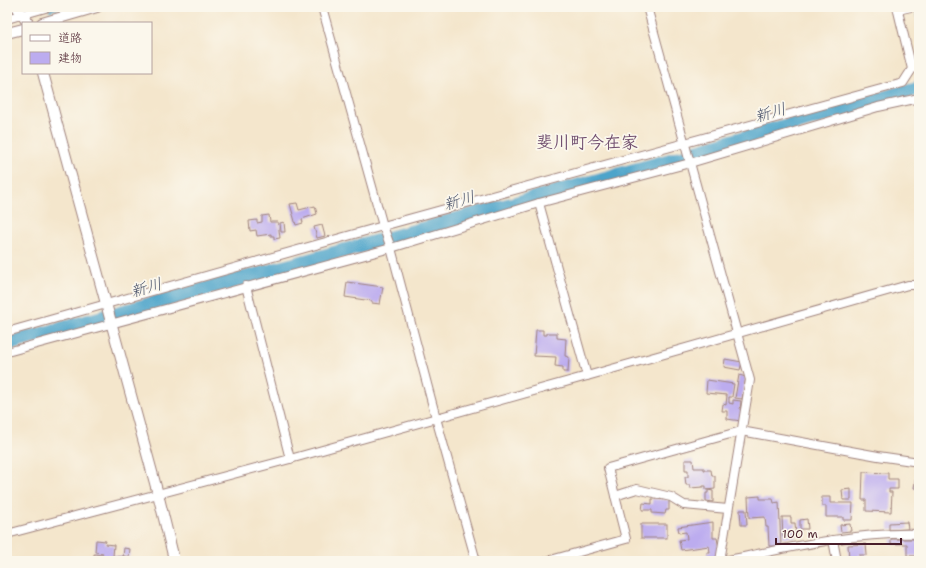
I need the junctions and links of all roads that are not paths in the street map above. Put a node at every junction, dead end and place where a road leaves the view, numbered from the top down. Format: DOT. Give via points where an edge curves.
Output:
graph roads {
  1 [pos="49,7"];
  2 [pos="97,7"];
  3 [pos="322,7"];
  4 [pos="647,7"];
  5 [pos="902,8"];
  6 [pos="22,15"];
  7 [pos="7,19"];
  8 [pos="52,20"];
  9 [pos="45,22"];
  10 [pos="22,29"];
  11 [pos="7,33"];
  12 [pos="43,74"];
  13 [pos="919,98"];
  14 [pos="685,146"];
  15 [pos="690,163"];
  16 [pos="539,203"];
  17 [pos="384,229"];
  18 [pos="392,248"];
  19 [pos="919,285"];
  20 [pos="246,286"];
  21 [pos="108,307"];
  22 [pos="112,323"];
  23 [pos="7,332"];
  24 [pos="737,333"];
  25 [pos="7,352"];
  26 [pos="587,376"];
  27 [pos="436,418"];
  28 [pos="741,431"];
  29 [pos="290,458"];
  30 [pos="919,462"];
  31 [pos="158,494"];
  32 [pos="615,496"];
  33 [pos="728,509"];
  34 [pos="7,534"];
  35 [pos="919,534"];
  36 [pos="833,540"];
  37 [pos="173,561"];
  38 [pos="476,561"];
  39 [pos="547,561"];
  40 [pos="720,561"];
  41 [pos="724,561"];
  42 [pos="837,561"];
  1 -- 6 [label="street"];
  1 -- 8 [label="street"];
  2 -- 8 [label="street"];
  3 -- 17 [label="street"];
  4 -- 14 [label="street"];
  5 -- 14 [label="street" via="912,69 902,83"];
  6 -- 7 [label="street"];
  8 -- 9 [label="street"];
  10 -- 11 [label="street"];
  12 -- 21 [label="street"];
  13 -- 15 [label="street" via="878,107"];
  14 -- 15 [label="street"];
  14 -- 17 [label="street"];
  15 -- 16 [label="street"];
  15 -- 24 [label="street"];
  16 -- 18 [label="street"];
  16 -- 26 [label="street"];
  17 -- 18 [label="street"];
  17 -- 21 [label="street"];
  18 -- 20 [label="street"];
  18 -- 27 [label="street"];
  19 -- 24 [label="street" via="908,285"];
  20 -- 22 [label="street"];
  20 -- 29 [label="street"];
  21 -- 22 [label="street"];
  21 -- 23 [label="street"];
  22 -- 25 [label="street"];
  22 -- 31 [label="street"];
  24 -- 26 [label="street"];
  24 -- 28 [label="street" via="750,380"];
  26 -- 27 [label="street"];
  27 -- 29 [label="street"];
  27 -- 38 [label="street"];
  28 -- 30 [label="street"];
  28 -- 32 [label="street" via="608,468"];
  28 -- 33 [label="street"];
  29 -- 31 [label="street"];
  31 -- 34 [label="street"];
  31 -- 37 [label="street" via="174,555"];
  32 -- 33 [label="street" via="637,489 671,497 684,505"];
  32 -- 39 [label="street" via="626,539"];
  33 -- 40 [label="street"];
  35 -- 36 [label="street" via="872,535"];
  36 -- 41 [label="street"];
  36 -- 42 [label="street"];
}
